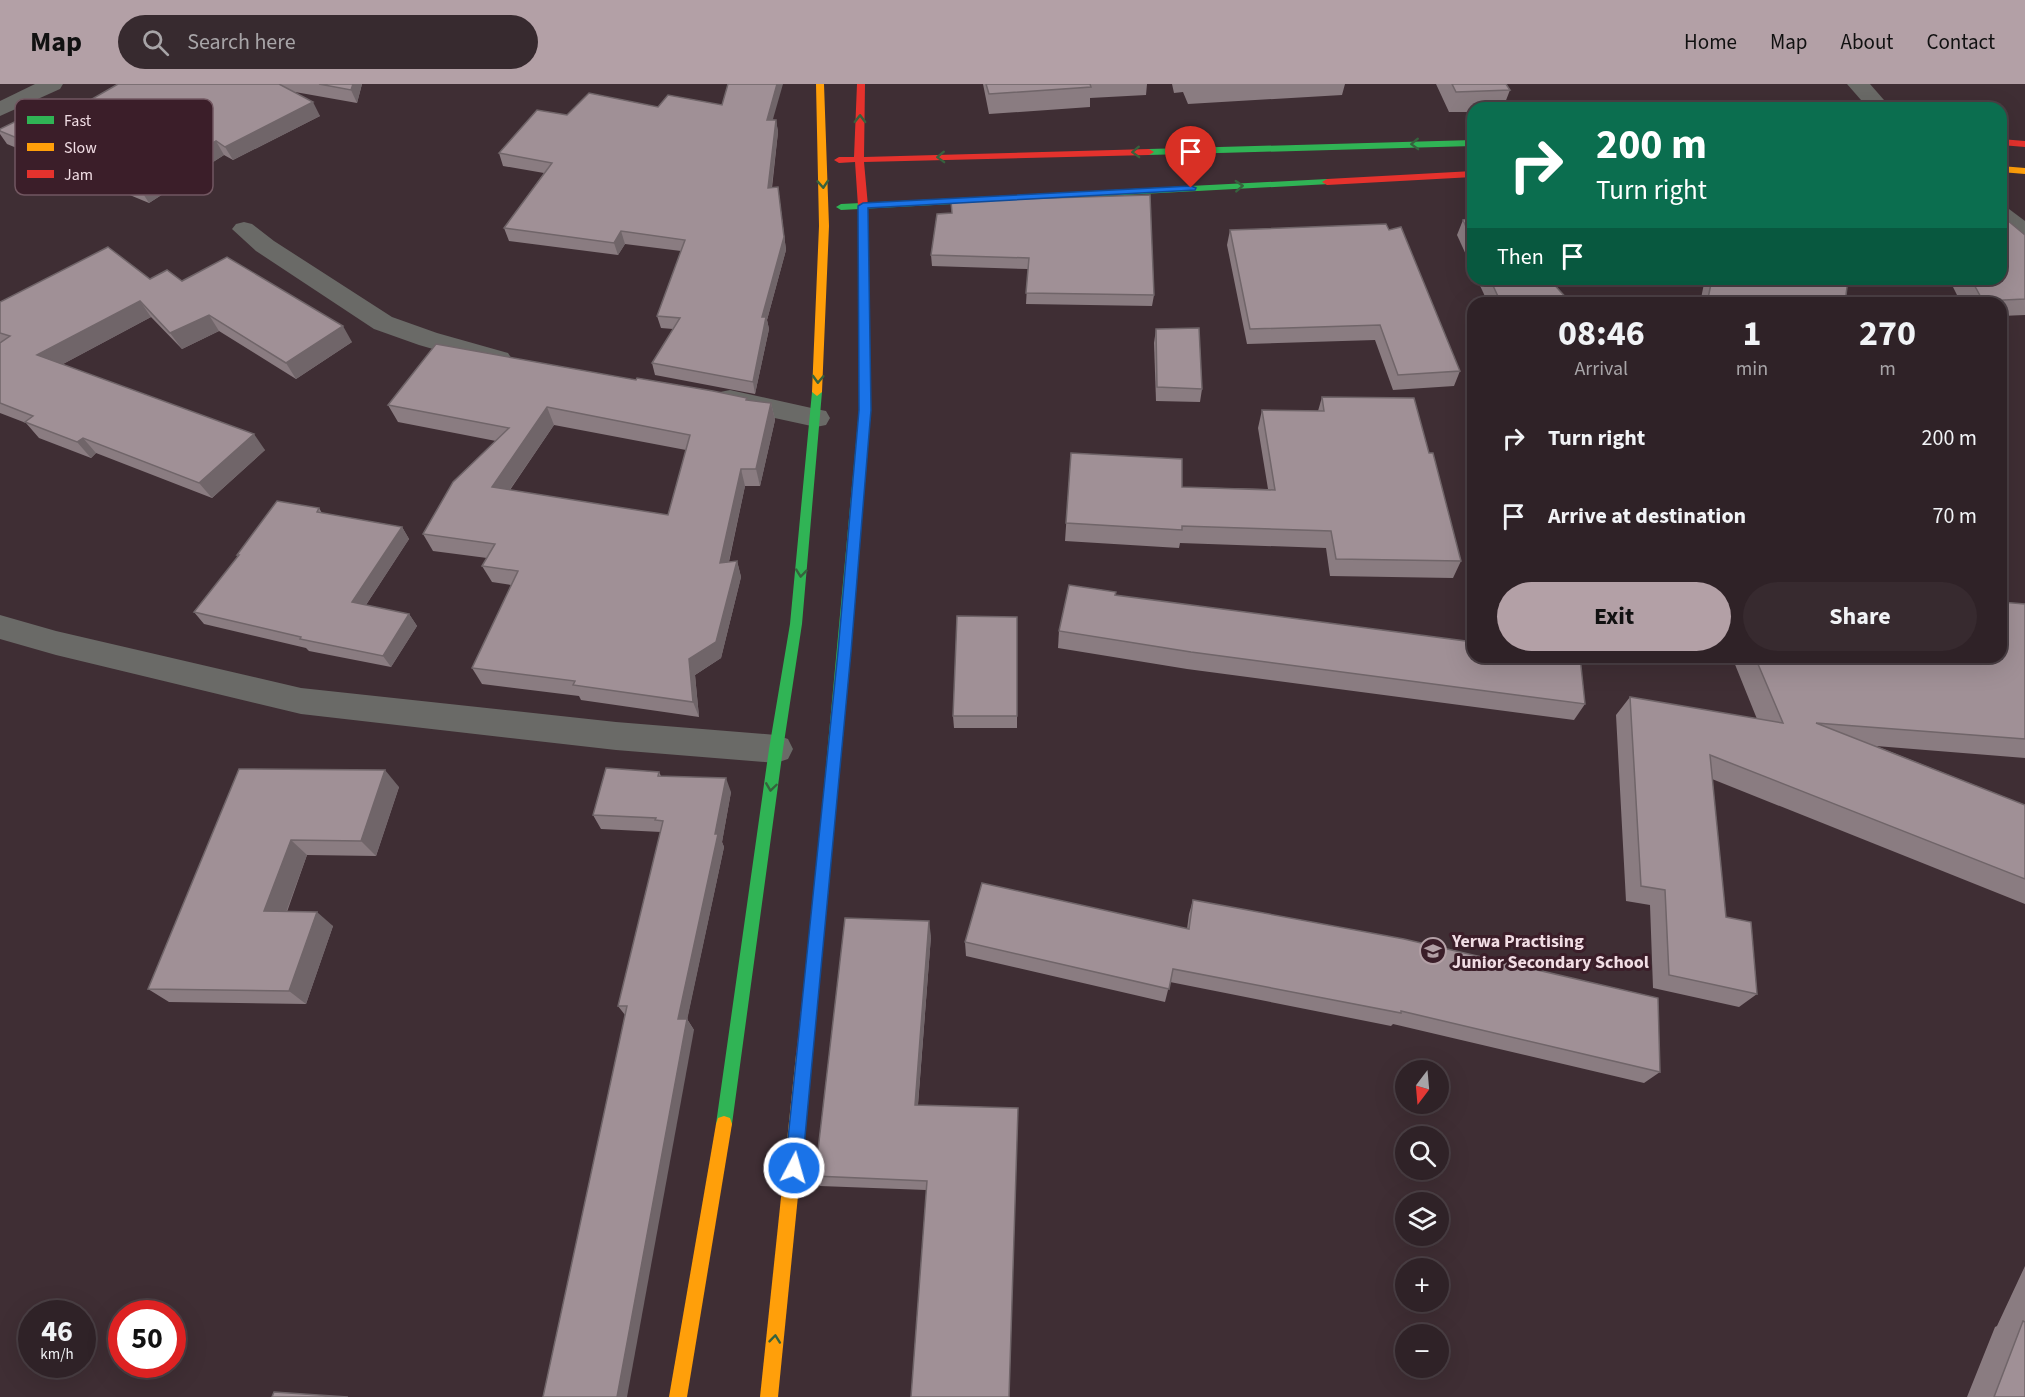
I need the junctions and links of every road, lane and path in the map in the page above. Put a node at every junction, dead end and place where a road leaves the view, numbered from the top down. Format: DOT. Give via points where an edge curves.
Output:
graph roads {
  1 [pos="52,84"];
  2 [pos="820,84"];
  3 [pos="861,84"];
  4 [pos="1858,84"];
  5 [pos="20,99"];
  6 [pos="15,101"];
  7 [pos="1874,102"];
  8 [pos="0,108"];
  9 [pos="2007,142"];
  10 [pos="1467,143"];
  11 [pos="2025,144"];
  12 [pos="860,160"];
  13 [pos="822,161"];
  14 [pos="2007,170"];
  15 [pos="2025,171"];
  16 [pos="1467,174"];
  17 [pos="863,206"];
  18 [pos="824,208"];
  19 [pos="2007,219"];
  20 [pos="244,229"];
  21 [pos="2025,233"];
  22 [pos="528,363"];
  23 [pos="709,395"];
  24 [pos="816,418"];
  25 [pos="0,627"];
  26 [pos="776,749"];
  27 [pos="678,1397"];
  28 [pos="769,1397"];
  1 -- 5 [label="street"];
  2 -- 13 [label="main road"];
  12 -- 3 [label="main road, one-way"];
  4 -- 7 [label="street"];
  6 -- 8 [label="street"];
  9 -- 11 [label="main road"];
  10 -- 12 [label="main road, one-way"];
  12 -- 13 [label="main road"];
  12 -- 17 [label="main road"];
  13 -- 18 [label="main road, one-way"];
  14 -- 15 [label="main road"];
  17 -- 16 [label="main road, one-way"];
  17 -- 18 [label="main road"];
  28 -- 17 [label="main road, one-way" via="827,838 864,421"];
  18 -- 24 [label="main road, one-way"];
  19 -- 21 [label="street"];
  20 -- 22 [label="street" via="383,323 484,356"];
  23 -- 24 [label="street"];
  24 -- 26 [label="main road, one-way" via="796,624"];
  25 -- 26 [label="street" via="301,701 616,736"];
  26 -- 27 [label="main road, one-way" via="728,1104"];
}
